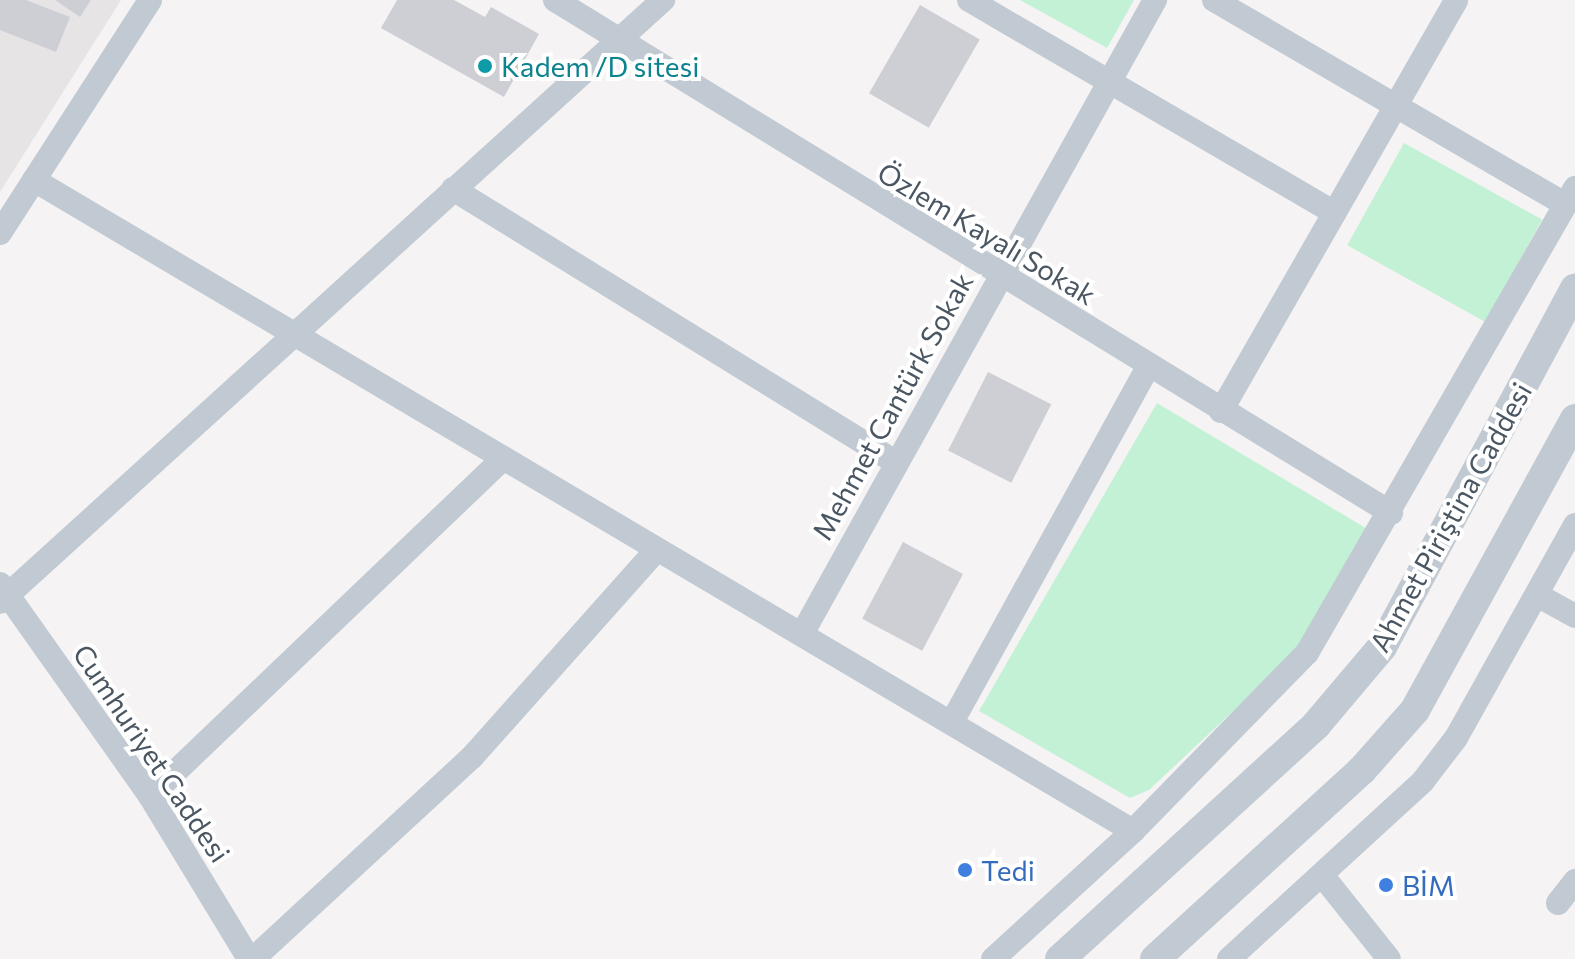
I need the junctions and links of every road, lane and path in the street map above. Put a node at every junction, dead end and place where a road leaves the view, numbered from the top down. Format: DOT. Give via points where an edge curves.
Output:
graph roads {
  1 [pos="150,0"];
  2 [pos="555,0"];
  3 [pos="663,0"];
  4 [pos="969,0"];
  5 [pos="1155,0"];
  6 [pos="1214,0"];
  7 [pos="1456,0"];
  8 [pos="622,45"];
  9 [pos="1109,81"];
  10 [pos="1396,107"];
  11 [pos="34,180"];
  12 [pos="453,189"];
  13 [pos="1568,195"];
  14 [pos="1335,213"];
  15 [pos="0,233"];
  16 [pos="999,277"];
  17 [pos="1575,289"];
  18 [pos="294,334"];
  19 [pos="1149,365"];
  20 [pos="1221,411"];
  21 [pos="1575,419"];
  22 [pos="504,458"];
  23 [pos="892,460"];
  24 [pos="1391,513"];
  25 [pos="1575,525"];
  26 [pos="657,549"];
  27 [pos="3,594"];
  28 [pos="1537,595"];
  29 [pos="1575,616"];
  30 [pos="802,634"];
  31 [pos="952,722"];
  32 [pos="150,796"];
  33 [pos="1133,831"];
  34 [pos="1322,875"];
  35 [pos="1575,881"];
  36 [pos="1558,903"];
  37 [pos="251,959"];
  38 [pos="993,959"];
  39 [pos="1060,959"];
  40 [pos="1155,959"];
  41 [pos="1229,959"];
  42 [pos="1389,959"];
  1 -- 11 [label="street"];
  2 -- 8 [label="street, Özlem Kayalı Sokak"];
  3 -- 8 [label="street"];
  4 -- 9 [label="street"];
  5 -- 9 [label="street, Mehmet Cantürk Sokak"];
  6 -- 10 [label="street"];
  7 -- 10 [label="street"];
  8 -- 12 [label="street"];
  8 -- 16 [label="street, Özlem Kayalı Sokak"];
  9 -- 14 [label="street"];
  9 -- 16 [label="street, Mehmet Cantürk Sokak"];
  10 -- 13 [label="street"];
  10 -- 14 [label="street"];
  11 -- 15 [label="street"];
  11 -- 18 [label="street"];
  12 -- 18 [label="street"];
  12 -- 23 [label="street"];
  13 -- 24 [label="street"];
  14 -- 20 [label="street"];
  16 -- 19 [label="street, Özlem Kayalı Sokak"];
  16 -- 23 [label="street, Mehmet Cantürk Sokak"];
  17 -- 39 [label="street, Ahmet Piriştina Caddesi" via="1382,647 1316,725"];
  18 -- 22 [label="street"];
  18 -- 27 [label="street"];
  19 -- 20 [label="street, Özlem Kayalı Sokak"];
  19 -- 31 [label="street"];
  20 -- 24 [label="street, Özlem Kayalı Sokak"];
  21 -- 40 [label="street" via="1415,710 1362,770"];
  22 -- 26 [label="street"];
  22 -- 32 [label="street"];
  23 -- 30 [label="street, Mehmet Cantürk Sokak"];
  24 -- 33 [label="street" via="1307,653"];
  25 -- 28 [label="street"];
  26 -- 30 [label="street"];
  26 -- 37 [label="street" via="472,757"];
  27 -- 32 [label="street, Cumhuriyet Caddesi"];
  28 -- 29 [label="street"];
  28 -- 34 [label="street" via="1456,738 1423,781"];
  30 -- 31 [label="street"];
  31 -- 33 [label="street"];
  32 -- 37 [label="street, Cumhuriyet Caddesi"];
  33 -- 38 [label="street"];
  34 -- 41 [label="street"];
  34 -- 42 [label="street"];
  35 -- 36 [label="street"];
}
